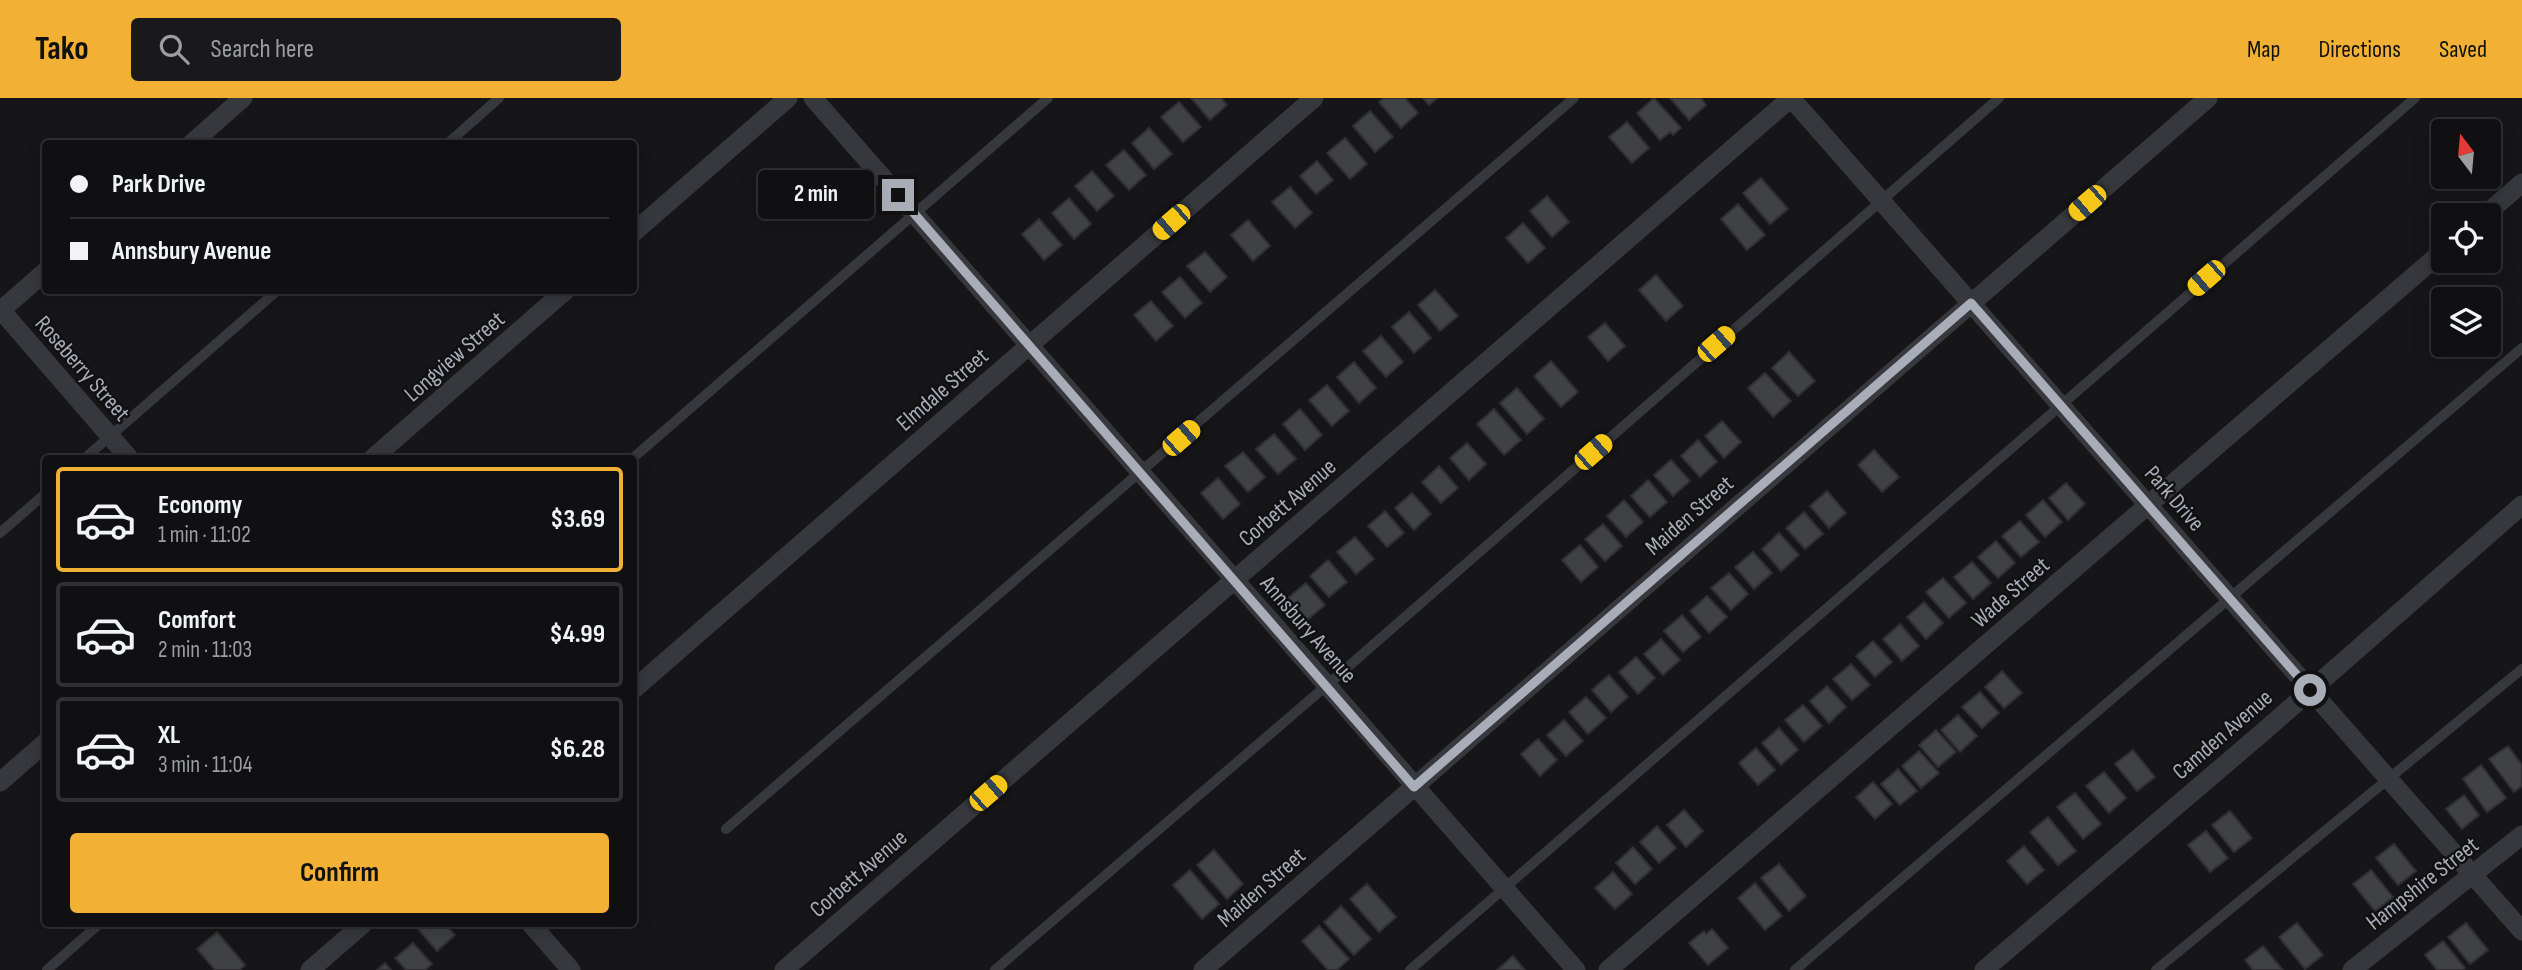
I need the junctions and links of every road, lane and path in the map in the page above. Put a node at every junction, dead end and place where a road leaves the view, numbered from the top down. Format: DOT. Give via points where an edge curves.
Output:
graph roads {
  1 [pos="243,98"];
  2 [pos="499,98"];
  3 [pos="788,98"];
  4 [pos="813,98"];
  5 [pos="1048,98"];
  6 [pos="1314,98"];
  7 [pos="1574,98"];
  8 [pos="1791,98"];
  9 [pos="1999,98"];
  10 [pos="2208,98"];
  11 [pos="2416,98"];
  12 [pos="196,140"];
  13 [pos="452,140"];
  14 [pos="2522,183"];
  15 [pos="1880,200"];
  16 [pos="2499,203"];
  17 [pos="915,215"];
  18 [pos="637,229"];
  19 [pos="2431,261"];
  20 [pos="42,274"];
  21 [pos="273,294"];
  22 [pos="561,294"];
  23 [pos="1971,303"];
  24 [pos="0,310"];
  25 [pos="1029,346"];
  26 [pos="2522,348"];
  27 [pos="2060,405"];
  28 [pos="110,436"];
  29 [pos="88,455"];
  30 [pos="126,455"];
  31 [pos="376,455"];
  32 [pos="636,455"];
  33 [pos="1140,474"];
  34 [pos="42,496"];
  35 [pos="2148,505"];
  36 [pos="2522,505"];
  37 [pos="0,533"];
  38 [pos="1234,581"];
  39 [pos="2229,598"];
  40 [pos="2522,669"];
  41 [pos="1326,686"];
  42 [pos="637,687"];
  43 [pos="2310,690"];
  44 [pos="42,745"];
  45 [pos="2388,779"];
  46 [pos="0,782"];
  47 [pos="1414,787"];
  48 [pos="726,829"];
  49 [pos="2522,835"];
  50 [pos="2472,874"];
  51 [pos="1504,889"];
  52 [pos="96,927"];
  53 [pos="360,927"];
  54 [pos="534,927"];
  55 [pos="2522,931"];
  56 [pos="47,970"];
  57 [pos="310,970"];
  58 [pos="570,970"];
  59 [pos="783,970"];
  60 [pos="995,970"];
  61 [pos="1203,970"];
  62 [pos="1410,970"];
  63 [pos="1576,970"];
  64 [pos="1608,970"];
  65 [pos="1796,970"];
  66 [pos="1984,970"];
  67 [pos="2156,970"];
  68 [pos="2352,970"];
  1 -- 12 [label="street"];
  2 -- 13 [label="lane"];
  3 -- 18 [label="street"];
  4 -- 17 [label="street, Annsbury Avenue"];
  5 -- 17 [label="lane"];
  6 -- 25 [label="street, Elmdale Street"];
  7 -- 33 [label="lane"];
  8 -- 15 [label="street, Park Drive"];
  8 -- 38 [label="street, Corbett Avenue"];
  9 -- 15 [label="lane"];
  10 -- 23 [label="street, Maiden Street"];
  11 -- 27 [label="lane"];
  14 -- 16 [label="street"];
  15 -- 23 [label="street, Park Drive"];
  15 -- 41 [label="lane"];
  17 -- 25 [label="street, Annsbury Avenue"];
  17 -- 32 [label="lane"];
  19 -- 35 [label="street, Wade Street"];
  20 -- 24 [label="street"];
  21 -- 28 [label="lane"];
  22 -- 31 [label="street, Longview Street"];
  23 -- 27 [label="street, Park Drive"];
  23 -- 47 [label="street, Maiden Street"];
  24 -- 28 [label="street, Roseberry Street"];
  25 -- 33 [label="street, Annsbury Avenue"];
  25 -- 42 [label="street, Elmdale Street"];
  26 -- 39 [label="lane"];
  27 -- 35 [label="street, Park Drive"];
  27 -- 51 [label="lane"];
  28 -- 29 [label="lane"];
  28 -- 30 [label="street, Roseberry Street"];
  33 -- 38 [label="street, Annsbury Avenue"];
  33 -- 48 [label="lane"];
  34 -- 37 [label="lane"];
  35 -- 39 [label="street, Park Drive"];
  35 -- 64 [label="street, Wade Street"];
  36 -- 43 [label="street, Camden Avenue"];
  38 -- 41 [label="street, Annsbury Avenue"];
  38 -- 59 [label="street, Corbett Avenue"];
  39 -- 43 [label="street, Park Drive"];
  39 -- 65 [label="lane"];
  40 -- 45 [label="lane"];
  41 -- 47 [label="street, Annsbury Avenue"];
  41 -- 60 [label="lane"];
  43 -- 45 [label="street, Park Drive"];
  43 -- 66 [label="street, Camden Avenue"];
  44 -- 46 [label="street"];
  45 -- 50 [label="street, Park Drive"];
  45 -- 67 [label="lane"];
  47 -- 51 [label="street, Annsbury Avenue"];
  47 -- 61 [label="street, Maiden Street"];
  49 -- 50 [label="street, Hampshire Street"];
  50 -- 55 [label="street, Park Drive"];
  50 -- 68 [label="street, Hampshire Street"];
  51 -- 62 [label="lane"];
  51 -- 63 [label="street, Annsbury Avenue"];
  52 -- 56 [label="lane"];
  53 -- 57 [label="street"];
  54 -- 58 [label="street"];
}
